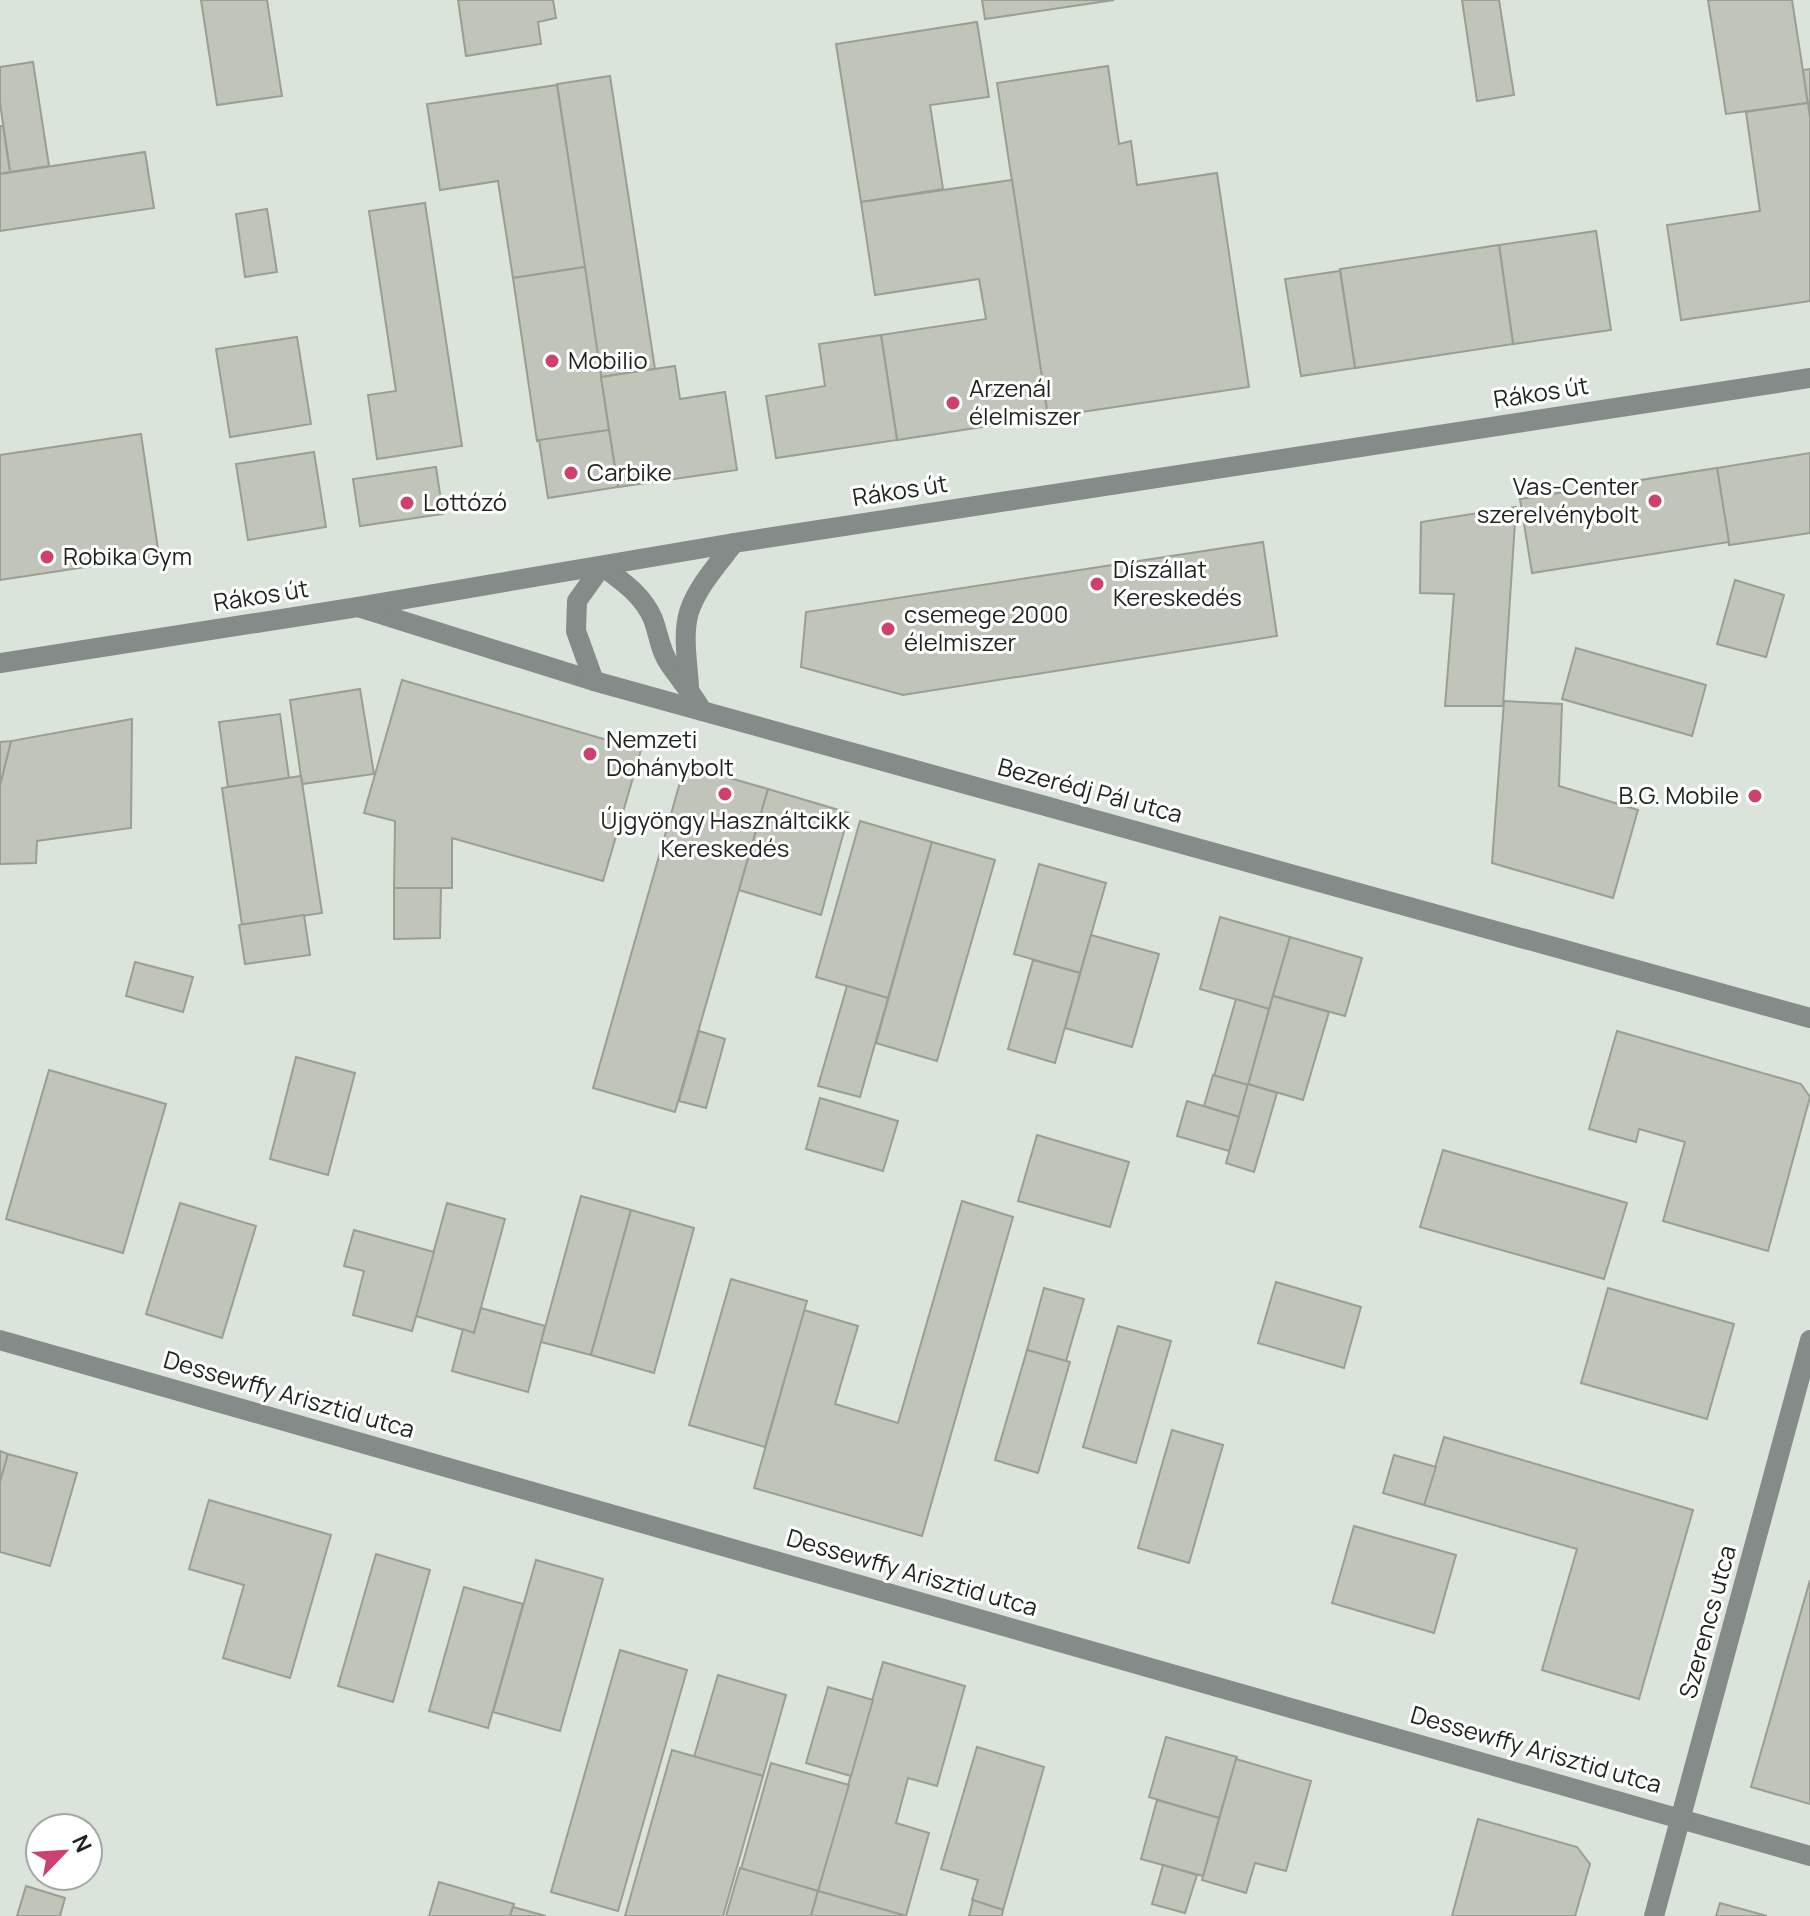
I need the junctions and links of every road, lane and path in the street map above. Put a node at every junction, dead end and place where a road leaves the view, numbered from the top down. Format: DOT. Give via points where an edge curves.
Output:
graph roads {
  1 [pos="1810,378"];
  2 [pos="734,543"];
  3 [pos="602,566"];
  4 [pos="358,607"];
  5 [pos="0,663"];
  6 [pos="594,681"];
  7 [pos="689,688"];
  8 [pos="702,711"];
  9 [pos="1810,1018"];
  10 [pos="0,1340"];
  11 [pos="1810,1340"];
  12 [pos="1682,1819"];
  13 [pos="1810,1856"];
  14 [pos="1654,1916"];
  1 -- 2 [label="street, Rákos út"];
  2 -- 3 [label="street, Rákos út"];
  2 -- 7 [label="street" via="689,613"];
  3 -- 4 [label="street, Rákos út"];
  3 -- 6 [label="street" via="577,601 576,631"];
  3 -- 7 [label="street" via="634,590 652,619 669,665"];
  4 -- 5 [label="street, Rákos út"];
  4 -- 6 [label="street, Bezerédj Pál utca"];
  6 -- 8 [label="street, Bezerédj Pál utca"];
  7 -- 8 [label="street"];
  8 -- 9 [label="street, Bezerédj Pál utca"];
  10 -- 12 [label="street, Dessewffy Arisztid utca"];
  11 -- 12 [label="street, Szerencs utca"];
  12 -- 13 [label="street, Dessewffy Arisztid utca"];
  12 -- 14 [label="street, Szerencs utca"];
}
